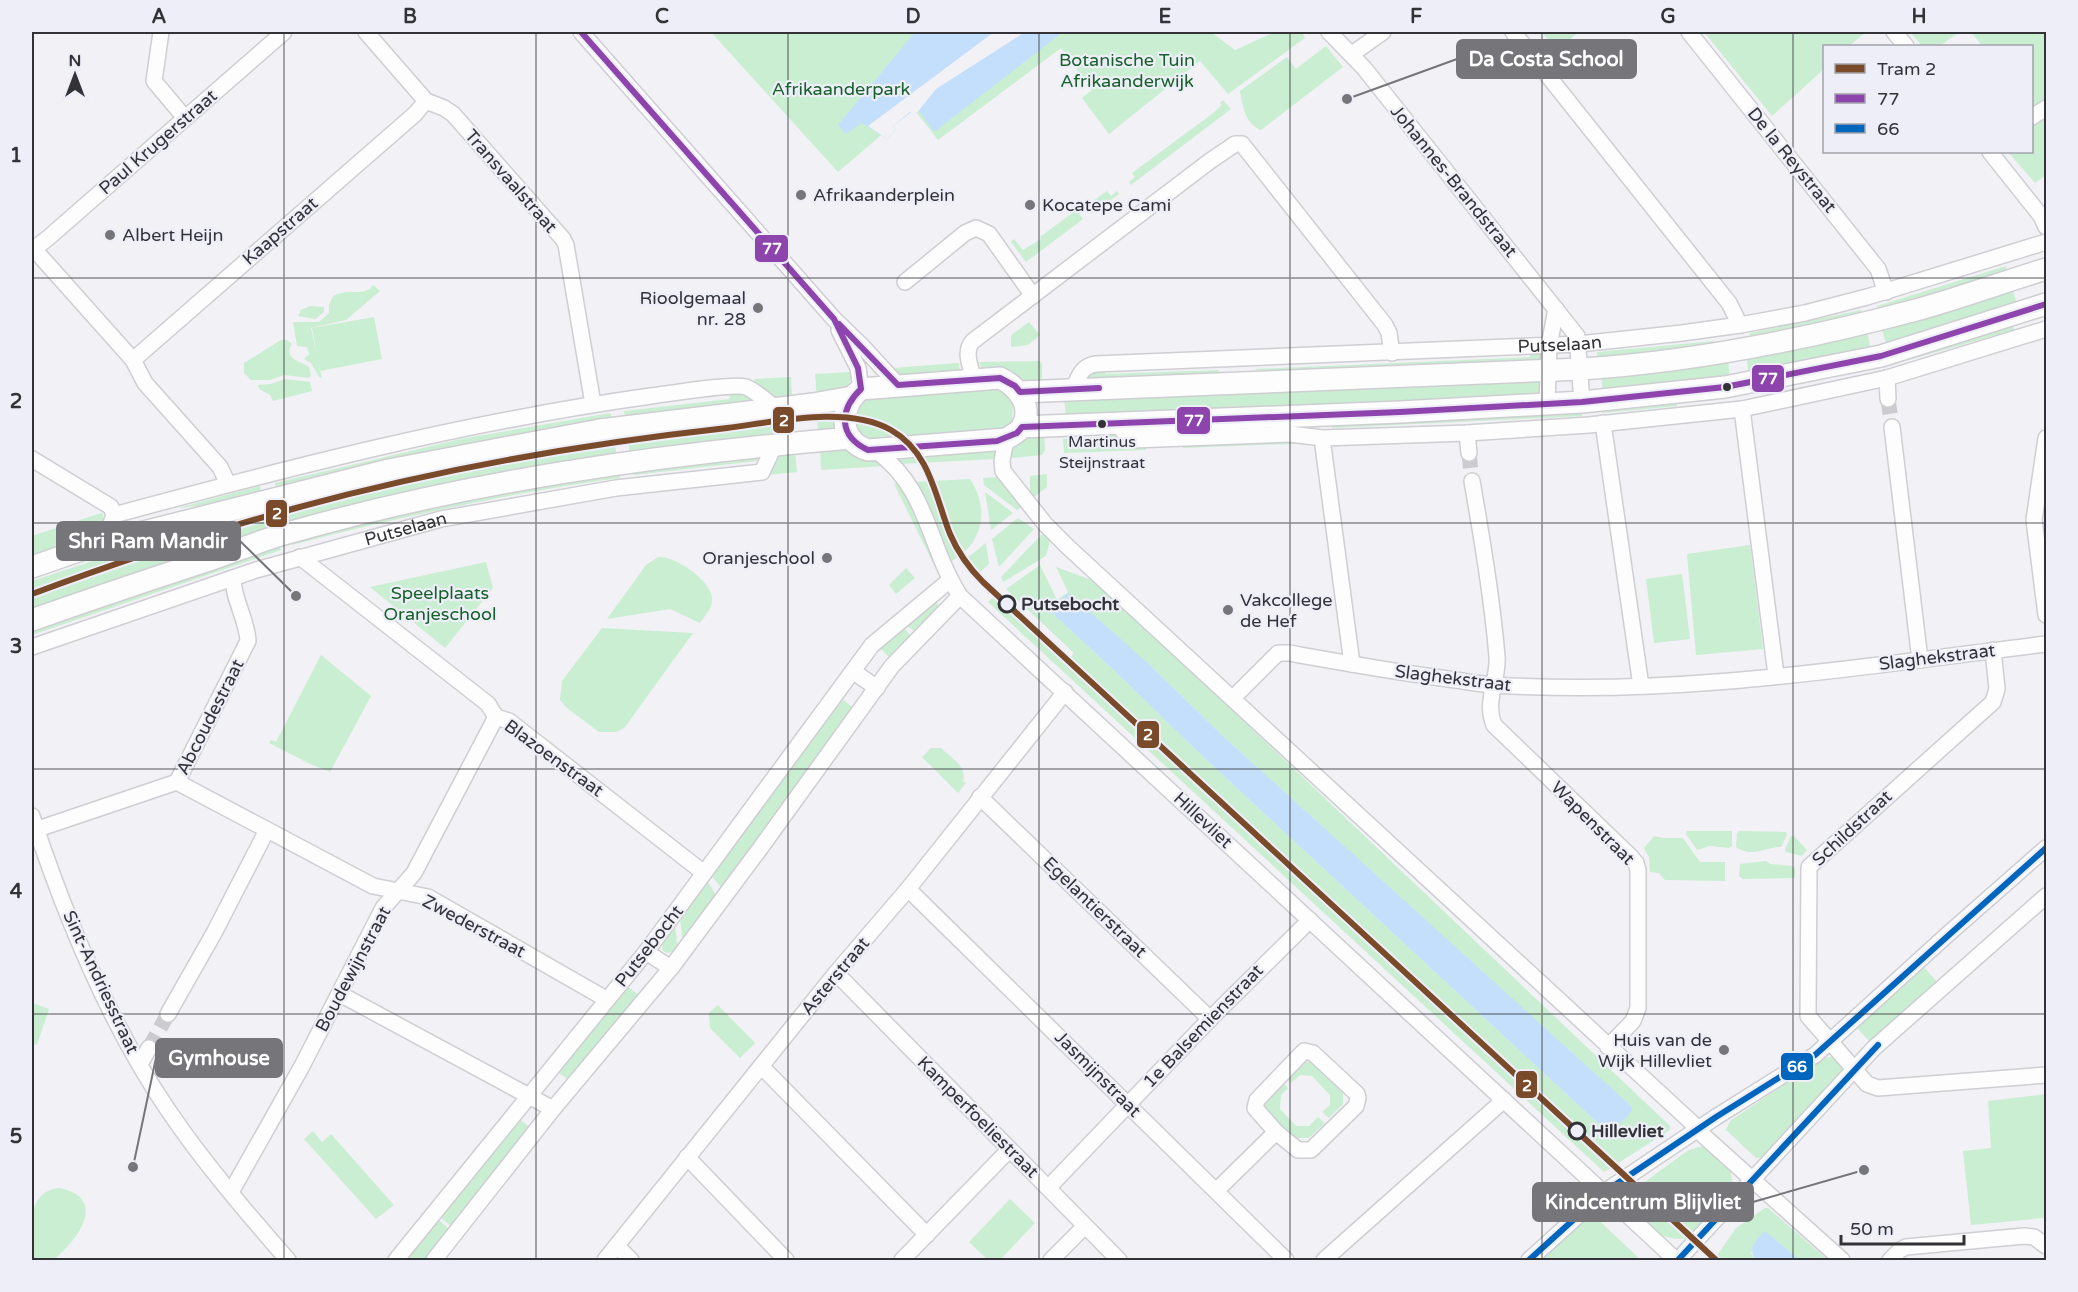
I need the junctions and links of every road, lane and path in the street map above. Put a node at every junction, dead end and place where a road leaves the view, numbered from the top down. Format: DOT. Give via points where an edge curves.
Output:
graph roads {
  1 [pos="161,32"];
  2 [pos="284,32"];
  3 [pos="366,32"];
  4 [pos="581,32"];
  5 [pos="1329,32"];
  6 [pos="1383,32"];
  7 [pos="1513,32"];
  8 [pos="1689,32"];
  9 [pos="1894,32"];
  10 [pos="1905,45"];
  11 [pos="1352,54"];
  12 [pos="426,101"];
  13 [pos="2046,108"];
  14 [pos="2033,116"];
  15 [pos="185,118"];
  16 [pos="1991,153"];
  17 [pos="2046,226"];
  18 [pos="2046,242"];
  19 [pos="33,249"];
  20 [pos="2046,269"];
  21 [pos="905,282"];
  22 [pos="1886,292"];
  23 [pos="1033,296"];
  24 [pos="2046,304"];
  25 [pos="1556,309"];
  26 [pos="834,319"];
  27 [pos="1740,325"];
  28 [pos="2046,329"];
  29 [pos="1579,344"];
  30 [pos="1549,346"];
  31 [pos="1392,353"];
  32 [pos="133,360"];
  33 [pos="1581,369"];
  34 [pos="1549,370"];
  35 [pos="1887,378"];
  36 [pos="974,380"];
  37 [pos="898,385"];
  38 [pos="1073,389"];
  39 [pos="1020,392"];
  40 [pos="856,393"];
  41 [pos="1888,399"];
  42 [pos="1582,402"];
  43 [pos="593,404"];
  44 [pos="1547,404"];
  45 [pos="776,408"];
  46 [pos="1742,413"];
  47 [pos="1118,423"];
  48 [pos="1603,423"];
  49 [pos="1892,427"];
  50 [pos="1014,433"];
  51 [pos="1467,433"];
  52 [pos="851,438"];
  53 [pos="1322,438"];
  54 [pos="2046,438"];
  55 [pos="775,444"];
  56 [pos="875,450"];
  57 [pos="1469,453"];
  58 [pos="32,459"];
  59 [pos="1472,481"];
  60 [pos="228,484"];
  61 [pos="114,515"];
  62 [pos="104,542"];
  63 [pos="300,557"];
  64 [pos="32,567"];
  65 [pos="233,578"];
  66 [pos="950,580"];
  67 [pos="960,596"];
  68 [pos="2046,615"];
  69 [pos="32,620"];
  70 [pos="2046,644"];
  71 [pos="32,647"];
  72 [pos="1993,650"];
  73 [pos="1920,660"];
  74 [pos="1352,664"];
  75 [pos="854,672"];
  76 [pos="1776,675"];
  77 [pos="1494,685"];
  78 [pos="1641,686"];
  79 [pos="877,688"];
  80 [pos="1065,692"];
  81 [pos="1233,698"];
  82 [pos="496,717"];
  83 [pos="177,782"];
  84 [pos="980,797"];
  85 [pos="33,825"];
  86 [pos="267,830"];
  87 [pos="2046,848"];
  88 [pos="704,873"];
  89 [pos="908,889"];
  90 [pos="399,891"];
  91 [pos="2046,896"];
  92 [pos="1310,920"];
  93 [pos="646,952"];
  94 [pos="671,968"];
  95 [pos="836,973"];
  96 [pos="340,994"];
  97 [pos="606,999"];
  98 [pos="168,1014"];
  99 [pos="1210,1018"];
  100 [pos="1830,1042"];
  101 [pos="1608,1047"];
  102 [pos="149,1048"];
  103 [pos="140,1064"];
  104 [pos="761,1066"];
  105 [pos="1855,1070"];
  106 [pos="2046,1075"];
  107 [pos="530,1095"];
  108 [pos="1504,1100"];
  109 [pos="1127,1103"];
  110 [pos="554,1109"];
  111 [pos="1698,1129"];
  112 [pos="1276,1132"];
  113 [pos="1009,1150"];
  114 [pos="687,1157"];
  115 [pos="1752,1180"];
  116 [pos="1049,1187"];
  117 [pos="1216,1191"];
  118 [pos="231,1192"];
  119 [pos="1603,1193"];
  120 [pos="1085,1226"];
  121 [pos="927,1235"];
  122 [pos="617,1246"];
  123 [pos="2046,1246"];
  124 [pos="278,1257"];
  125 [pos="396,1260"];
  126 [pos="434,1260"];
  127 [pos="605,1260"];
  128 [pos="630,1260"];
  129 [pos="786,1260"];
  130 [pos="902,1260"];
  131 [pos="1051,1260"];
  132 [pos="1119,1260"];
  133 [pos="1286,1260"];
  134 [pos="1324,1260"];
  135 [pos="1529,1260"];
  136 [pos="1677,1260"];
  137 [pos="1842,1260"];
  138 [pos="1890,1260"];
  1 -- 15 [label="street" via="154,81"];
  2 -- 15 [label="street, Paul Krugerstraat"];
  3 -- 12 [label="street, Transvaalstraat"];
  4 -- 26 [label="street"];
  5 -- 11 [label="street"];
  6 -- 11 [label="street"];
  7 -- 27 [label="street" via="1729,303"];
  8 -- 22 [label="street, De la Reystraat" via="1878,269"];
  9 -- 10 [label="street"];
  11 -- 25 [label="street, Johannes-Brandstraat"];
  12 -- 32 [label="street, Kaapstraat"];
  12 -- 43 [label="street, Transvaalstraat" via="453,114 566,245"];
  13 -- 14 [label="street"];
  15 -- 19 [label="street, Paul Krugerstraat"];
  16 -- 17 [label="street"];
  18 -- 22 [label="street, Putselaan"];
  19 -- 32 [label="street"];
  20 -- 33 [label="main road, Putselaan" via="1919,309 1812,336 1662,361"];
  21 -- 23 [label="street" via="976,228 988,234"];
  22 -- 27 [label="street, Putselaan"];
  23 -- 31 [label="street" via="1210,161 1235,144 1242,144 1385,325"];
  23 -- 36 [label="street" via="973,340 968,348"];
  24 -- 42 [label="main road" via="1881,356 1829,367 1725,387"];
  25 -- 29 [label="street, Johannes-Brandstraat"];
  25 -- 30 [label="street"];
  26 -- 37 [label="street"];
  26 -- 40 [label="street" via="858,368"];
  27 -- 29 [label="street, Putselaan"];
  28 -- 35 [label="street"];
  29 -- 30 [label="street, Putselaan"];
  29 -- 33 [label="street, Johannes-Brandstraat"];
  30 -- 31 [label="street, Putselaan"];
  30 -- 34 [label="street"];
  31 -- 38 [label="street, Putselaan" via="1096,364 1082,369"];
  32 -- 60 [label="street" via="145,382 220,467"];
  33 -- 34 [label="main road, Putselaan"];
  33 -- 42 [label="street, Johannes-Brandstraat"];
  34 -- 38 [label="main road, Putselaan"];
  34 -- 44 [label="street"];
  35 -- 41 [label="street"];
  35 -- 46 [label="street"];
  36 -- 37 [label="main road"];
  36 -- 39 [label="main road" via="1000,378"];
  37 -- 40 [label="main road"];
  38 -- 39 [label="main road, Putselaan"];
  39 -- 50 [label="main road" via="1025,412"];
  40 -- 45 [label="main road"];
  40 -- 52 [label="main road" via="844,416"];
  42 -- 44 [label="main road"];
  43 -- 45 [label="street" via="746,387"];
  43 -- 60 [label="street" via="438,433"];
  44 -- 47 [label="main road"];
  45 -- 62 [label="main road" via="600,430 499,448 389,470"];
  46 -- 48 [label="street"];
  46 -- 76 [label="street"];
  47 -- 50 [label="main road"];
  47 -- 53 [label="street" via="1133,440 1290,434"];
  48 -- 51 [label="street"];
  48 -- 78 [label="street"];
  49 -- 73 [label="street"];
  50 -- 56 [label="main road"];
  50 -- 81 [label="street" via="1002,461 1003,471 1045,524"];
  51 -- 53 [label="street"];
  51 -- 57 [label="street"];
  52 -- 55 [label="main road, Putselaan"];
  52 -- 56 [label="main road" via="862,448"];
  53 -- 74 [label="street"];
  54 -- 68 [label="street" via="2034,524"];
  55 -- 63 [label="street, Putselaan" via="762,472 606,489 441,519"];
  55 -- 69 [label="main road, Putselaan" via="625,462 349,517 282,534"];
  56 -- 66 [label="street, Hillevliet" via="904,476 919,499"];
  58 -- 61 [label="street" via="111,507"];
  59 -- 77 [label="street, Wapenstraat" via="1497,658"];
  60 -- 61 [label="street"];
  61 -- 62 [label="street"];
  62 -- 64 [label="main road"];
  63 -- 65 [label="street, Putselaan"];
  63 -- 82 [label="street, Blazoenstraat" via="488,704"];
  65 -- 71 [label="street, Putselaan"];
  65 -- 83 [label="street, Abcoudestraat" via="248,641"];
  66 -- 67 [label="street, Hillevliet"];
  66 -- 75 [label="street, Putsebocht" via="872,645"];
  67 -- 79 [label="street, Putsebocht" via="892,666"];
  67 -- 80 [label="street, Hillevliet"];
  70 -- 72 [label="street, Slaghekstraat"];
  72 -- 73 [label="street, Slaghekstraat"];
  72 -- 100 [label="street, Schildstraat" via="1997,689 1993,702 1809,867 1808,1016"];
  73 -- 76 [label="street, Slaghekstraat"];
  74 -- 77 [label="street, Slaghekstraat"];
  74 -- 81 [label="street, Slaghekstraat" via="1278,653"];
  75 -- 79 [label="street"];
  75 -- 88 [label="street, Putsebocht"];
  76 -- 78 [label="street, Slaghekstraat"];
  77 -- 78 [label="street, Slaghekstraat"];
  77 -- 101 [label="street, Wapenstraat" via="1491,711 1495,727 1636,863 1638,1008 1633,1021"];
  79 -- 94 [label="street, Putsebocht"];
  80 -- 84 [label="street, Asterstraat"];
  80 -- 92 [label="street, Hillevliet"];
  81 -- 101 [label="street"];
  82 -- 88 [label="street, Blazoenstraat" via="509,721"];
  82 -- 90 [label="street, Boudewijnstraat" via="414,873"];
  83 -- 85 [label="street, Abcoudestraat"];
  83 -- 86 [label="street, Zwederstraat"];
  84 -- 89 [label="street, Asterstraat"];
  84 -- 99 [label="street, Egelantierstraat"];
  85 -- 103 [label="street, Sint-Andriesstraat" via="81,948"];
  86 -- 90 [label="street, Zwederstraat" via="373,886"];
  86 -- 98 [label="street"];
  87 -- 100 [label="street"];
  88 -- 93 [label="street, Putsebocht"];
  89 -- 95 [label="street, Asterstraat"];
  89 -- 109 [label="street, Jasmijnstraat"];
  90 -- 96 [label="street, Boudewijnstraat" via="383,908"];
  90 -- 97 [label="street, Zwederstraat" via="428,897"];
  91 -- 105 [label="street" via="1874,1048"];
  92 -- 99 [label="street, 1e Balsemienstraat"];
  92 -- 108 [label="street, Hillevliet"];
  93 -- 94 [label="street"];
  93 -- 97 [label="street, Putsebocht"];
  94 -- 110 [label="street, Putsebocht"];
  95 -- 104 [label="street, Asterstraat"];
  95 -- 113 [label="street, Kamperfoeliestraat"];
  96 -- 107 [label="street"];
  96 -- 118 [label="street, Boudewijnstraat"];
  97 -- 107 [label="street, Putsebocht"];
  99 -- 109 [label="street, 1e Balsemienstraat"];
  100 -- 105 [label="street, Schildstraat"];
  100 -- 111 [label="street"];
  101 -- 111 [label="street"];
  102 -- 103 [label="street"];
  103 -- 118 [label="street, Sint-Andriesstraat" via="168,1109"];
  104 -- 114 [label="street, Asterstraat"];
  104 -- 121 [label="street"];
  105 -- 106 [label="street, Schildstraat" via="1867,1084 1878,1088"];
  105 -- 115 [label="street"];
  107 -- 110 [label="street"];
  107 -- 125 [label="street, Putsebocht"];
  108 -- 119 [label="street, Hillevliet"];
  108 -- 134 [label="street"];
  109 -- 116 [label="street, 1e Balsemienstraat"];
  109 -- 117 [label="street, Jasmijnstraat"];
  110 -- 126 [label="street, Putsebocht"];
  111 -- 115 [label="street"];
  111 -- 119 [label="street"];
  112 -- 112 [label="street" via="1298,1150 1311,1150 1356,1106 1359,1098 1313,1053 1304,1051 1255,1104 1256,1111"];
  112 -- 117 [label="street"];
  113 -- 116 [label="street, Kamperfoeliestraat"];
  113 -- 121 [label="street"];
  114 -- 122 [label="street, Asterstraat"];
  114 -- 129 [label="street"];
  115 -- 136 [label="street"];
  115 -- 137 [label="street"];
  116 -- 120 [label="street, Kamperfoeliestraat"];
  117 -- 133 [label="street, Jasmijnstraat"];
  118 -- 124 [label="street, Sint-Andriesstraat"];
  119 -- 135 [label="street"];
  119 -- 136 [label="street, Hillevliet"];
  120 -- 131 [label="street"];
  120 -- 132 [label="street, Kamperfoeliestraat"];
  121 -- 130 [label="street"];
  122 -- 127 [label="street, Asterstraat"];
  122 -- 128 [label="street"];
  123 -- 138 [label="street" via="2034,1237 2024,1236 1953,1242 1906,1247"];
}
